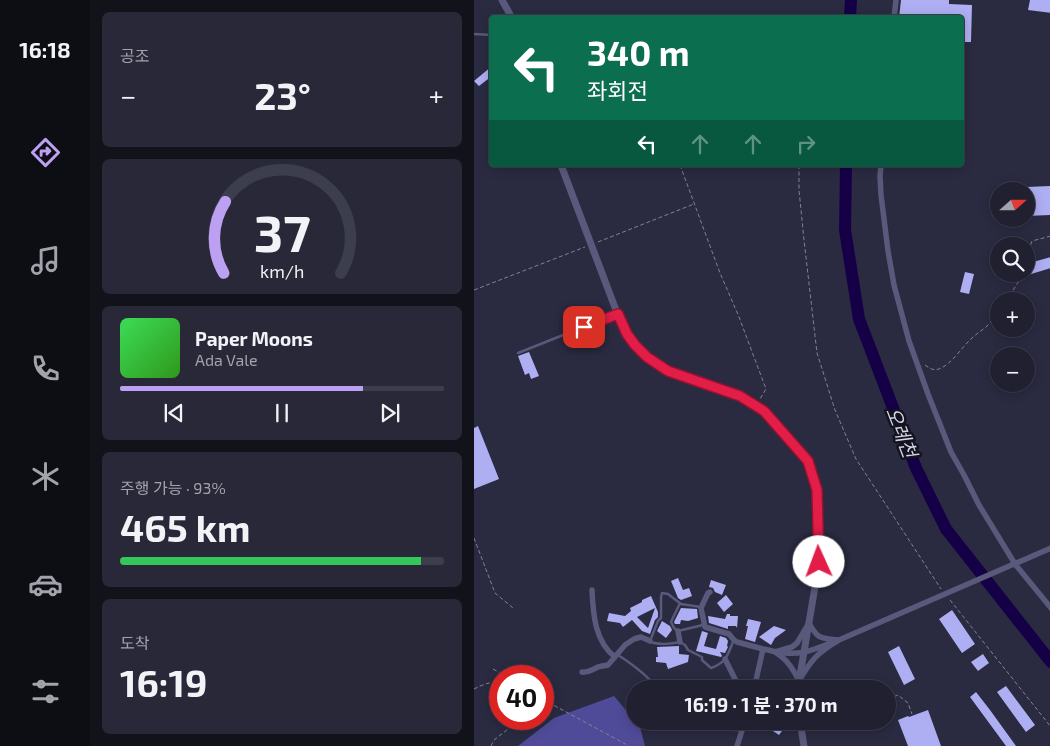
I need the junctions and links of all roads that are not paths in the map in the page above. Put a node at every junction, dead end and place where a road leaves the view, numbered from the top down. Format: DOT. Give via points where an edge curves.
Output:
graph roads {
  1 [pos="502,0"];
  2 [pos="896,0"];
  3 [pos="510,15"];
  4 [pos="894,15"];
  5 [pos="474,34"];
  6 [pos="489,35"];
  7 [pos="561,167"];
  8 [pos="881,167"];
  9 [pos="618,314"];
  10 [pos="518,353"];
  11 [pos="1050,548"];
  12 [pos="1015,564"];
  13 [pos="592,590"];
  14 [pos="710,592"];
  15 [pos="680,603"];
  16 [pos="702,608"];
  17 [pos="1050,608"];
  18 [pos="809,623"];
  19 [pos="704,625"];
  20 [pos="678,631"];
  21 [pos="650,640"];
  22 [pos="734,640"];
  23 [pos="839,640"];
  24 [pos="680,642"];
  25 [pos="763,649"];
  26 [pos="775,652"];
  27 [pos="804,652"];
  28 [pos="616,656"];
  29 [pos="725,660"];
  30 [pos="582,672"];
  31 [pos="650,680"];
  32 [pos="735,680"];
  33 [pos="756,680"];
  34 [pos="797,680"];
  35 [pos="800,680"];
  36 [pos="802,680"];
  37 [pos="743,730"];
  38 [pos="801,730"];
  39 [pos="737,746"];
  40 [pos="804,746"];
  1 -- 3 [label="street"];
  2 -- 4 [label="street"];
  5 -- 6 [label="lane"];
  7 -- 9 [label="street"];
  8 -- 12 [label="street" via="888,251 909,340 951,452"];
  9 -- 10 [label="lane"];
  9 -- 18 [label="street" via="627,334 647,357 677,375 740,396 764,411 808,461 817,490 819,562"];
  11 -- 12 [label="street"];
  12 -- 17 [label="street"];
  12 -- 23 [label="street"];
  13 -- 28 [label="street" via="593,610 602,643"];
  14 -- 16 [label="street"];
  15 -- 16 [label="lane"];
  15 -- 20 [label="lane" via="671,622"];
  15 -- 21 [label="lane" via="662,592 662,618"];
  16 -- 19 [label="street"];
  18 -- 23 [label="street" via="818,636"];
  18 -- 26 [label="street" via="798,643"];
  18 -- 27 [label="street"];
  19 -- 20 [label="lane"];
  19 -- 22 [label="street" via="729,634"];
  20 -- 24 [label="street"];
  21 -- 24 [label="lane" via="655,644"];
  21 -- 28 [label="street" via="634,639"];
  22 -- 25 [label="street"];
  22 -- 29 [label="lane"];
  23 -- 27 [label="street"];
  23 -- 36 [label="street" via="818,653"];
  24 -- 29 [label="lane" via="702,657 711,668"];
  25 -- 26 [label="street"];
  25 -- 33 [label="street"];
  26 -- 27 [label="street"];
  26 -- 34 [label="street" via="788,662"];
  27 -- 35 [label="street"];
  28 -- 30 [label="street" via="608,665"];
  28 -- 31 [label="lane" via="632,664"];
  29 -- 32 [label="street"];
  37 -- 39 [label="street"];
  38 -- 40 [label="street"];
}
